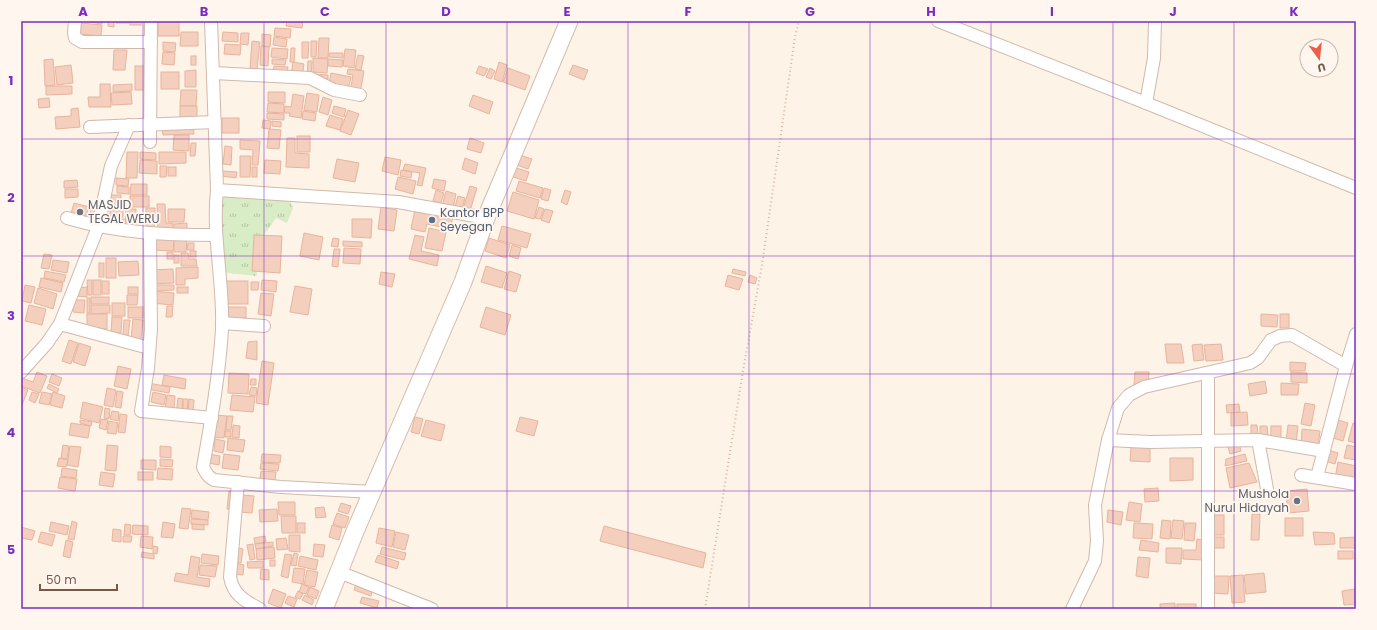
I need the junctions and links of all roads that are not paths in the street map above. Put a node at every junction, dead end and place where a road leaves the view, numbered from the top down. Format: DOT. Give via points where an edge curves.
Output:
graph roads {
  1 [pos="75,21"];
  2 [pos="151,21"];
  3 [pos="211,21"];
  4 [pos="569,21"];
  5 [pos="938,21"];
  6 [pos="1155,21"];
  7 [pos="151,42"];
  8 [pos="214,73"];
  9 [pos="360,95"];
  10 [pos="1146,103"];
  11 [pos="215,122"];
  12 [pos="150,123"];
  13 [pos="129,125"];
  14 [pos="90,127"];
  15 [pos="150,142"];
  16 [pos="1356,188"];
  17 [pos="217,190"];
  18 [pos="67,218"];
  19 [pos="486,218"];
  20 [pos="98,227"];
  21 [pos="150,234"];
  22 [pos="216,235"];
  23 [pos="222,323"];
  24 [pos="60,324"];
  25 [pos="264,326"];
  26 [pos="1356,334"];
  27 [pos="150,348"];
  28 [pos="1350,361"];
  29 [pos="21,372"];
  30 [pos="1208,374"];
  31 [pos="212,418"];
  32 [pos="1108,440"];
  33 [pos="1207,440"];
  34 [pos="1258,440"];
  35 [pos="1324,451"];
  36 [pos="1300,475"];
  37 [pos="1317,477"];
  38 [pos="238,482"];
  39 [pos="1356,484"];
  40 [pos="1267,489"];
  41 [pos="373,492"];
  42 [pos="339,572"];
  43 [pos="260,609"];
  44 [pos="324,609"];
  45 [pos="432,609"];
  46 [pos="1072,609"];
  47 [pos="1208,609"];
  1 -- 7 [label="street" via="75,38 82,42"];
  2 -- 7 [label="street"];
  3 -- 8 [label="street"];
  4 -- 19 [label="main road"];
  5 -- 10 [label="street"];
  6 -- 10 [label="street" via="1154,58"];
  7 -- 12 [label="street"];
  8 -- 9 [label="street" via="310,78 334,90"];
  8 -- 11 [label="street"];
  10 -- 16 [label="street"];
  11 -- 12 [label="street"];
  11 -- 17 [label="street"];
  12 -- 13 [label="street"];
  12 -- 15 [label="street"];
  13 -- 14 [label="street"];
  13 -- 20 [label="street" via="111,166"];
  17 -- 19 [label="street" via="398,202"];
  17 -- 22 [label="street"];
  18 -- 20 [label="street"];
  19 -- 41 [label="main road" via="463,282"];
  20 -- 21 [label="street"];
  20 -- 24 [label="street"];
  21 -- 22 [label="street"];
  21 -- 27 [label="street"];
  22 -- 23 [label="street" via="221,275"];
  23 -- 25 [label="street"];
  23 -- 31 [label="street"];
  24 -- 27 [label="street"];
  24 -- 29 [label="street"];
  26 -- 28 [label="street"];
  27 -- 31 [label="street" via="141,411"];
  28 -- 30 [label="street" via="1292,335 1280,336 1271,340 1258,358 1250,363"];
  28 -- 35 [label="street"];
  30 -- 32 [label="street" via="1144,387 1129,394 1118,408"];
  30 -- 33 [label="street"];
  31 -- 38 [label="street" via="203,466 205,472 214,480"];
  32 -- 33 [label="street"];
  32 -- 46 [label="street" via="1095,505 1095,562"];
  33 -- 34 [label="street"];
  33 -- 47 [label="street"];
  34 -- 35 [label="street"];
  34 -- 40 [label="street"];
  35 -- 37 [label="street"];
  36 -- 37 [label="street"];
  37 -- 39 [label="street"];
  38 -- 41 [label="street"];
  38 -- 43 [label="street" via="230,577 235,593 242,600"];
  41 -- 42 [label="main road"];
  42 -- 44 [label="main road"];
  42 -- 45 [label="street"];
}
